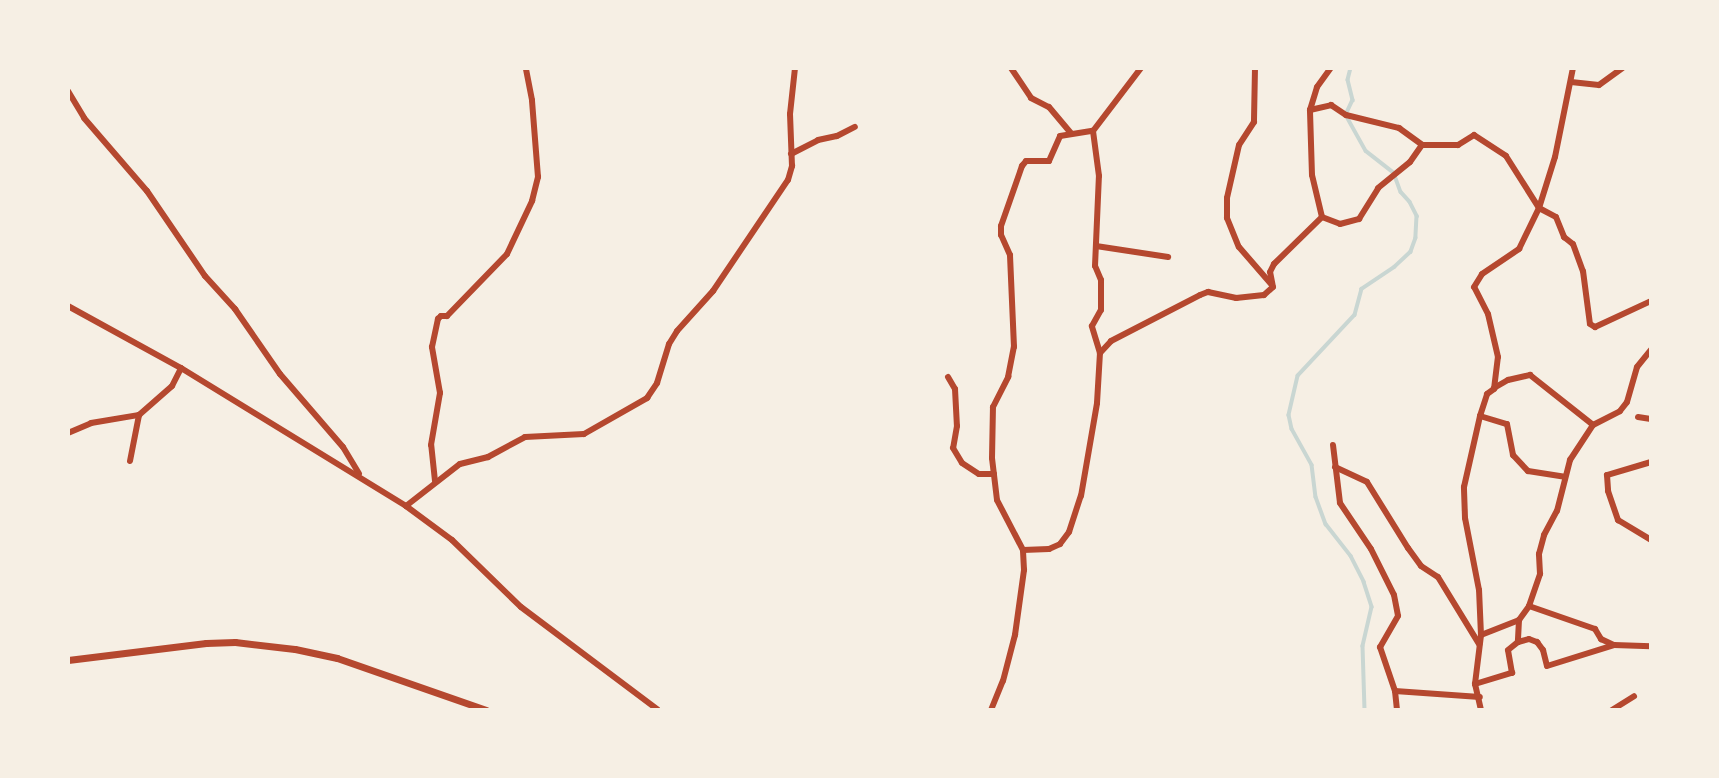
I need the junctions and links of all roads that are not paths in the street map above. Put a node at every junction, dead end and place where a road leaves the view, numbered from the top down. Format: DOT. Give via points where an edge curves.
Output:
graph roads {
  1 [pos="526,68"];
  2 [pos="795,68"];
  3 [pos="1011,68"];
  4 [pos="1141,68"];
  5 [pos="1255,68"];
  6 [pos="1331,68"];
  7 [pos="1573,68"];
  8 [pos="1622,68"];
  9 [pos="1571,82"];
  10 [pos="68,91"];
  11 [pos="1310,110"];
  12 [pos="855,127"];
  13 [pos="1093,131"];
  14 [pos="1071,133"];
  15 [pos="1422,145"];
  16 [pos="790,154"];
  17 [pos="1539,208"];
  18 [pos="1322,217"];
  19 [pos="1096,246"];
  20 [pos="1168,257"];
  21 [pos="1273,287"];
  22 [pos="1651,301"];
  23 [pos="68,306"];
  24 [pos="1651,350"];
  25 [pos="1100,353"];
  26 [pos="181,368"];
  27 [pos="948,377"];
  28 [pos="1494,388"];
  29 [pos="139,415"];
  30 [pos="1480,416"];
  31 [pos="1638,417"];
  32 [pos="1651,419"];
  33 [pos="1593,425"];
  34 [pos="68,433"];
  35 [pos="1333,445"];
  36 [pos="130,461"];
  37 [pos="1651,462"];
  38 [pos="1335,467"];
  39 [pos="994,474"];
  40 [pos="1565,477"];
  41 [pos="362,478"];
  42 [pos="435,481"];
  43 [pos="406,506"];
  44 [pos="1651,540"];
  45 [pos="1023,551"];
  46 [pos="1529,606"];
  47 [pos="1519,620"];
  48 [pos="1481,635"];
  49 [pos="1518,642"];
  50 [pos="1479,644"];
  51 [pos="1614,645"];
  52 [pos="1651,646"];
  53 [pos="68,660"];
  54 [pos="1475,684"];
  55 [pos="1395,691"];
  56 [pos="1634,696"];
  57 [pos="1480,697"];
  58 [pos="486,710"];
  59 [pos="658,710"];
  60 [pos="991,710"];
  61 [pos="1396,710"];
  62 [pos="1481,710"];
  63 [pos="1612,710"];
  1 -- 42 [label="street" via="538,177 507,254 439,319 432,347 440,393 431,445"];
  2 -- 16 [label="street"];
  3 -- 14 [label="street" via="1031,98 1049,107"];
  4 -- 13 [label="street"];
  5 -- 21 [label="street" via="1254,122 1239,145 1227,218 1239,247"];
  6 -- 11 [label="street" via="1317,86"];
  7 -- 9 [label="street"];
  8 -- 9 [label="street" via="1599,85"];
  9 -- 17 [label="street"];
  10 -- 41 [label="street" via="280,374 343,447"];
  11 -- 15 [label="street" via="1331,105 1346,115 1399,128"];
  11 -- 18 [label="street" via="1312,175"];
  12 -- 16 [label="street"];
  13 -- 14 [label="street"];
  13 -- 19 [label="street" via="1099,176"];
  14 -- 39 [label="street" via="1060,136 1049,160 1026,161 1022,166 1001,226 1010,255 1014,347 1008,377 993,407"];
  15 -- 17 [label="street" via="1458,145 1474,135 1506,156"];
  15 -- 18 [label="street" via="1410,162 1378,188 1359,219 1340,224"];
  16 -- 42 [label="street" via="790,173 782,192 713,292 677,331 647,398 584,434 525,438 488,457 460,464"];
  17 -- 22 [label="street" via="1556,217 1564,237 1573,244 1583,271 1590,324 1595,327"];
  17 -- 28 [label="street" via="1519,248 1482,274 1474,287 1496,344"];
  18 -- 21 [label="street" via="1275,264 1270,272"];
  19 -- 20 [label="street"];
  19 -- 25 [label="street" via="1101,310 1092,326"];
  21 -- 25 [label="street" via="1253,298 1200,295 1111,341"];
  23 -- 26 [label="street"];
  24 -- 33 [label="street" via="1637,367 1627,402 1620,411"];
  25 -- 45 [label="street" via="1081,496 1069,532 1049,549"];
  26 -- 29 [label="street" via="172,386"];
  26 -- 41 [label="street"];
  27 -- 39 [label="street" via="956,389 953,448 962,463 979,474"];
  28 -- 30 [label="street" via="1487,394"];
  28 -- 33 [label="street" via="1530,375"];
  29 -- 34 [label="street" via="91,423"];
  29 -- 36 [label="street"];
  30 -- 40 [label="street" via="1507,424 1513,454 1528,471"];
  30 -- 48 [label="street" via="1464,503 1479,590"];
  31 -- 32 [label="street"];
  33 -- 40 [label="street" via="1577,446"];
  35 -- 38 [label="street"];
  37 -- 44 [label="street" via="1607,475 1618,520"];
  38 -- 50 [label="street" via="1367,482 1408,548 1421,566 1438,578"];
  38 -- 55 [label="street" via="1340,503 1394,594 1398,616 1380,648"];
  39 -- 45 [label="street" via="1002,513"];
  40 -- 46 [label="street" via="1557,511 1544,535 1540,574"];
  41 -- 43 [label="street"];
  42 -- 43 [label="street"];
  43 -- 59 [label="street" via="460,547 521,607"];
  45 -- 60 [label="street" via="1015,635"];
  46 -- 47 [label="street"];
  46 -- 51 [label="street" via="1595,629 1601,639"];
  47 -- 48 [label="street"];
  47 -- 49 [label="street"];
  48 -- 50 [label="street"];
  49 -- 51 [label="street" via="1537,642 1547,666"];
  49 -- 54 [label="street" via="1508,650 1512,673"];
  50 -- 54 [label="street"];
  51 -- 52 [label="street"];
  53 -- 58 [label="street" via="206,643 295,649 337,658"];
  54 -- 57 [label="street"];
  55 -- 57 [label="street"];
  55 -- 61 [label="street"];
  56 -- 63 [label="street"];
  57 -- 62 [label="street"];
}
